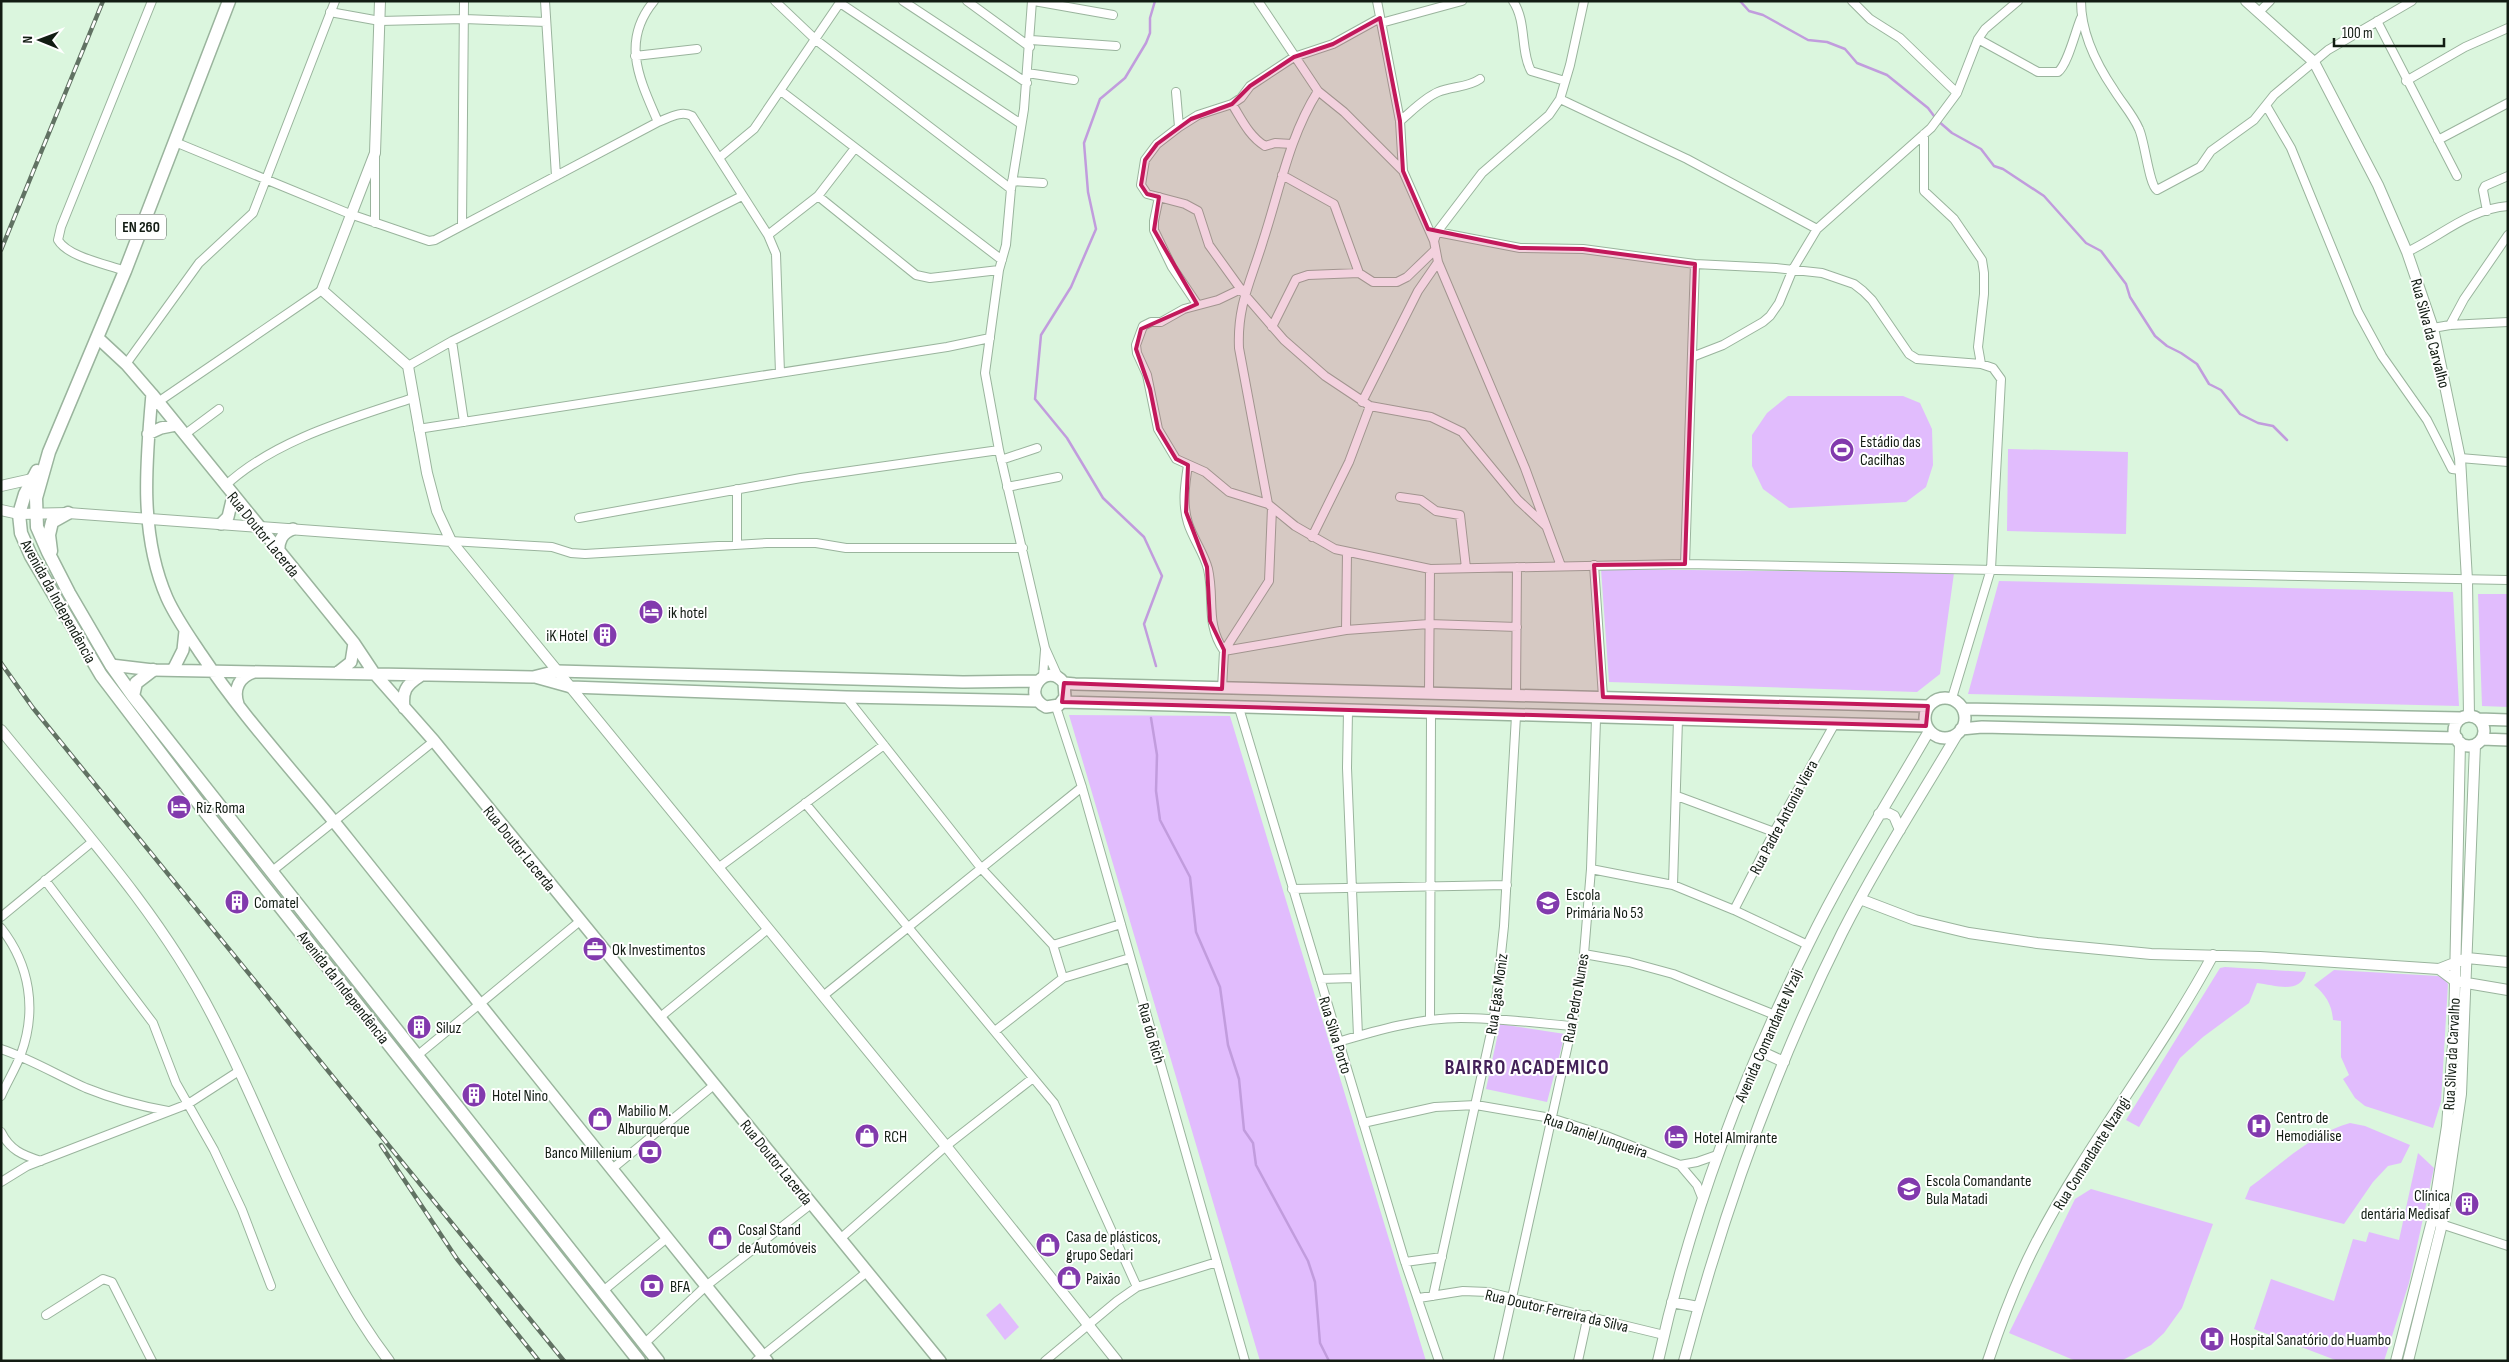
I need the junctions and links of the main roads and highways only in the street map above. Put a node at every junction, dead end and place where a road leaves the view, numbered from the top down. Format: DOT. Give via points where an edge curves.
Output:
graph roads {
  1 [pos="229,1"];
  2 [pos="98,338"];
  3 [pos="155,398"];
  4 [pos="176,425"];
  5 [pos="148,434"];
  6 [pos="49,452"];
  7 [pos="233,496"];
  8 [pos="68,513"];
  9 [pos="221,524"];
  10 [pos="293,529"];
  11 [pos="279,553"];
  12 [pos="54,563"];
  13 [pos="69,593"];
  14 [pos="58,601"];
  15 [pos="185,630"];
  16 [pos="354,643"];
  17 [pos="111,665"];
  18 [pos="152,670"];
  19 [pos="173,670"];
  20 [pos="261,670"];
  21 [pos="212,671"];
  22 [pos="335,673"];
  23 [pos="374,673"];
  24 [pos="420,676"];
  25 [pos="534,677"];
  26 [pos="1041,679"];
  27 [pos="1061,680"];
  28 [pos="133,696"];
  29 [pos="1037,701"];
  30 [pos="1059,704"];
  31 [pos="1928,706"];
  32 [pos="239,707"];
  33 [pos="404,708"];
  34 [pos="1963,709"];
  35 [pos="2470,718"];
  36 [pos="2508,720"];
  37 [pos="1928,729"];
  38 [pos="1960,731"];
  39 [pos="2458,740"];
  40 [pos="2508,740"];
  41 [pos="2478,742"];
  42 [pos="214,800"];
  43 [pos="203,809"];
  44 [pos="321,934"];
  45 [pos="310,943"];
  46 [pos="372,998"];
  47 [pos="360,1007"];
  48 [pos="462,1112"];
  49 [pos="450,1123"];
  50 [pos="557,1231"];
  51 [pos="544,1242"];
  52 [pos="762,1359"];
  53 [pos="639,1361"];
  54 [pos="658,1361"];
  55 [pos="940,1361"];
  1 -- 2 [label="main road, EN 260"];
  2 -- 3 [label="main road, Rua Doutor Lacerda"];
  2 -- 6 [label="main road, EN 260"];
  3 -- 4 [label="main road, Rua Doutor Lacerda"];
  3 -- 5 [label="main road"];
  4 -- 5 [label="main road"];
  4 -- 7 [label="main road, Rua Doutor Lacerda"];
  5 -- 15 [label="main road" via="148,520 161,582 174,614"];
  6 -- 12 [label="main road, Avenida da Independência / EN 260" via="38,484 35,514 39,532"];
  6 -- 14 [label="main road, Avenida da Independência / EN 260" via="32,479 19,514 31,556"];
  7 -- 9 [label="main road" via="228,517"];
  7 -- 11 [label="main road, Rua Doutor Lacerda"];
  8 -- 12 [label="main road" via="56,518 50,527"];
  10 -- 11 [label="main road" via="280,539"];
  11 -- 16 [label="main road, Rua Doutor Lacerda"];
  12 -- 13 [label="main road, Avenida da Independência / EN 260"];
  13 -- 14 [label="main road"];
  13 -- 17 [label="main road, Avenida da Independência / EN 260"];
  14 -- 43 [label="main road, Avenida da Independência" via="101,675"];
  15 -- 19 [label="main road" via="183,650"];
  15 -- 21 [label="main road"];
  16 -- 22 [label="main road" via="351,662"];
  16 -- 23 [label="main road, Rua Doutor Lacerda"];
  17 -- 18 [label="main road"];
  17 -- 28 [label="main road, Avenida da Independência / EN 260"];
  18 -- 19 [label="main road"];
  18 -- 28 [label="main road" via="136,683"];
  19 -- 21 [label="main road"];
  20 -- 21 [label="main road"];
  20 -- 22 [label="main road"];
  20 -- 32 [label="main road" via="248,674 238,684 236,697"];
  21 -- 32 [label="main road"];
  22 -- 23 [label="main road"];
  23 -- 24 [label="main road"];
  23 -- 33 [label="main road, Rua Doutor Lacerda"];
  24 -- 25 [label="main road"];
  24 -- 33 [label="main road" via="404,688"];
  25 -- 26 [label="main road" via="557,671 963,682"];
  25 -- 29 [label="main road" via="570,687"];
  26 -- 27 [label="main road"];
  26 -- 29 [label="main road" via="1034,691"];
  27 -- 30 [label="main road" via="1066,697"];
  27 -- 31 [label="main road" via="1222,690 1429,692"];
  28 -- 42 [label="main road, Avenida da Independência / EN 260"];
  29 -- 30 [label="main road" via="1046,707"];
  30 -- 37 [label="main road" via="1678,719"];
  31 -- 34 [label="main road" via="1936,699 1952,698"];
  31 -- 37 [label="main road" via="1924,716"];
  32 -- 52 [label="main road" via="334,821"];
  33 -- 55 [label="main road, Rua Doutor Lacerda"];
  34 -- 35 [label="main road"];
  34 -- 38 [label="main road" via="1965,719"];
  35 -- 36 [label="main road"];
  35 -- 39 [label="main road" via="2454,729"];
  35 -- 41 [label="main road" via="2484,730"];
  37 -- 38 [label="main road" via="1943,738"];
  38 -- 39 [label="main road" via="1982,727 2160,730"];
  39 -- 41 [label="main road" via="2466,745"];
  40 -- 41 [label="main road"];
  42 -- 43 [label="main road"];
  42 -- 44 [label="main road, Avenida da Independência / EN 260"];
  43 -- 45 [label="main road, Avenida da Independência"];
  44 -- 45 [label="main road"];
  44 -- 46 [label="main road, Avenida da Independência / EN 260"];
  45 -- 47 [label="main road, Avenida da Independência"];
  46 -- 47 [label="main road"];
  46 -- 48 [label="main road, Avenida da Independência / EN 260"];
  47 -- 49 [label="main road, Avenida da Independência"];
  48 -- 49 [label="main road"];
  48 -- 50 [label="main road, Avenida da Independência / EN 260"];
  49 -- 51 [label="main road, Avenida da Independência"];
  50 -- 51 [label="main road"];
  50 -- 54 [label="main road, Avenida da Independência / EN 260"];
  51 -- 53 [label="main road, Avenida da Independência"];
}
